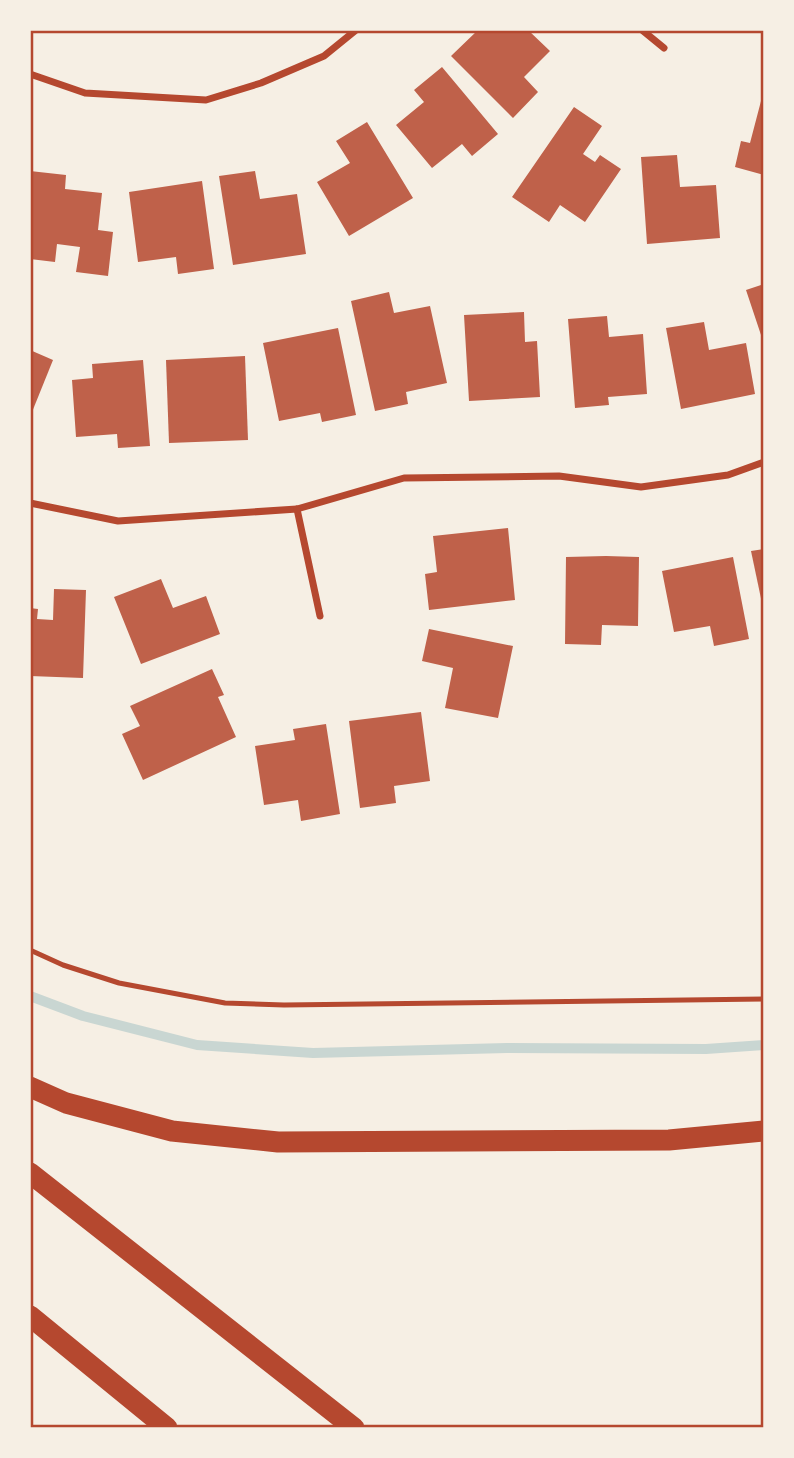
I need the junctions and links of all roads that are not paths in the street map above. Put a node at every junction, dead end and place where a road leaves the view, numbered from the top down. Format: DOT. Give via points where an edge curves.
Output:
graph roads {
  1 [pos="356,30"];
  2 [pos="642,30"];
  3 [pos="664,48"];
  4 [pos="30,74"];
  5 [pos="764,462"];
  6 [pos="30,503"];
  7 [pos="297,509"];
  8 [pos="320,616"];
  9 [pos="30,950"];
  10 [pos="764,999"];
  11 [pos="30,1087"];
  12 [pos="764,1131"];
  13 [pos="30,1173"];
  14 [pos="30,1316"];
  15 [pos="167,1428"];
  16 [pos="354,1428"];
  1 -- 4 [label="street" via="324,57 206,100 85,93"];
  2 -- 3 [label="street"];
  5 -- 7 [label="street" via="728,475 641,487 559,476 404,478"];
  6 -- 7 [label="street" via="118,520"];
  7 -- 8 [label="street"];
  9 -- 10 [label="lane" via="119,983 225,1003"];
  11 -- 12 [label="highway" via="66,1103 172,1131 278,1142 669,1140"];
  13 -- 16 [label="highway"];
  14 -- 15 [label="highway"];
}
